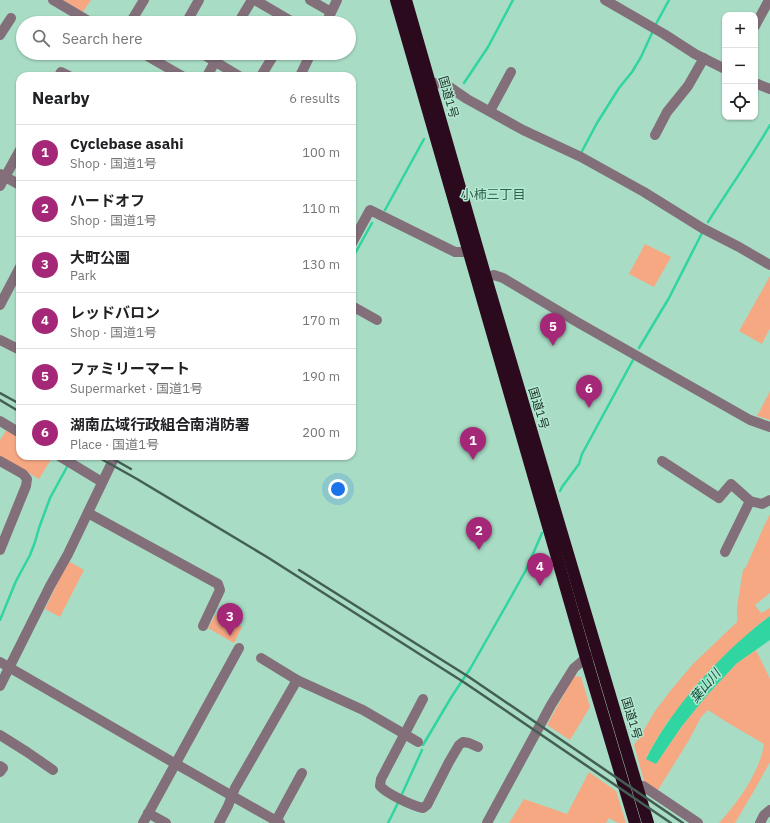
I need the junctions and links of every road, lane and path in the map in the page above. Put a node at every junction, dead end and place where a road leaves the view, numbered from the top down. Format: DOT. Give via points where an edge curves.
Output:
graph roads {
  1 [pos="53,0"];
  2 [pos="144,0"];
  3 [pos="199,0"];
  4 [pos="252,0"];
  5 [pos="255,0"];
  6 [pos="310,0"];
  7 [pos="337,0"];
  8 [pos="396,0"];
  9 [pos="406,0"];
  10 [pos="605,0"];
  11 [pos="769,0"];
  12 [pos="331,12"];
  13 [pos="80,16"];
  14 [pos="134,16"];
  15 [pos="190,16"];
  16 [pos="242,16"];
  17 [pos="282,16"];
  18 [pos="329,16"];
  19 [pos="11,18"];
  20 [pos="758,20"];
  21 [pos="0,34"];
  22 [pos="704,58"];
  23 [pos="154,60"];
  24 [pos="216,60"];
  25 [pos="221,60"];
  26 [pos="271,60"];
  27 [pos="308,60"];
  28 [pos="722,67"];
  29 [pos="175,72"];
  30 [pos="209,72"];
  31 [pos="235,72"];
  32 [pos="263,72"];
  33 [pos="302,72"];
  34 [pos="511,72"];
  35 [pos="431,84"];
  36 [pos="758,84"];
  37 [pos="770,89"];
  38 [pos="490,111"];
  39 [pos="655,135"];
  40 [pos="16,156"];
  41 [pos="2,175"];
  42 [pos="16,183"];
  43 [pos="0,186"];
  44 [pos="356,236"];
  45 [pos="469,252"];
  46 [pos="770,264"];
  47 [pos="16,275"];
  48 [pos="486,278"];
  49 [pos="0,305"];
  50 [pos="356,308"];
  51 [pos="377,320"];
  52 [pos="0,340"];
  53 [pos="16,348"];
  54 [pos="0,421"];
  55 [pos="770,427"];
  56 [pos="16,431"];
  57 [pos="66,460"];
  58 [pos="113,460"];
  59 [pos="0,461"];
  60 [pos="662,461"];
  61 [pos="102,482"];
  62 [pos="770,500"];
  63 [pos="750,501"];
  64 [pos="88,513"];
  65 [pos="0,522"];
  66 [pos="9,527"];
  67 [pos="0,550"];
  68 [pos="725,552"];
  69 [pos="203,626"];
  70 [pos="239,648"];
  71 [pos="598,654"];
  72 [pos="260,658"];
  73 [pos="586,658"];
  74 [pos="0,662"];
  75 [pos="9,667"];
  76 [pos="297,680"];
  77 [pos="0,686"];
  78 [pos="423,699"];
  79 [pos="404,734"];
  80 [pos="0,736"];
  81 [pos="418,742"];
  82 [pos="478,747"];
  83 [pos="176,764"];
  84 [pos="0,766"];
  85 [pos="53,770"];
  86 [pos="0,772"];
  87 [pos="302,773"];
  88 [pos="637,786"];
  89 [pos="232,796"];
  90 [pos="770,810"];
  91 [pos="148,813"];
  92 [pos="278,822"];
  93 [pos="143,823"];
  94 [pos="166,823"];
  95 [pos="219,823"];
  96 [pos="486,823"];
  97 [pos="635,823"];
  98 [pos="648,823"];
  99 [pos="698,823"];
  100 [pos="760,823"];
  1 -- 13 [label="street"];
  2 -- 14 [label="street"];
  3 -- 15 [label="street"];
  4 -- 16 [label="street"];
  5 -- 17 [label="street"];
  6 -- 12 [label="street"];
  7 -- 12 [label="street"];
  8 -- 45 [label="highway, 国道1号"];
  9 -- 35 [label="highway, 国道1号"];
  10 -- 22 [label="street"];
  11 -- 20 [label="street"];
  12 -- 18 [label="street"];
  19 -- 21 [label="street"];
  22 -- 28 [label="street"];
  22 -- 39 [label="street" via="688,86 667,112"];
  23 -- 29 [label="street"];
  24 -- 30 [label="street"];
  25 -- 31 [label="street"];
  26 -- 32 [label="street"];
  27 -- 33 [label="street"];
  34 -- 38 [label="street"];
  35 -- 38 [label="street" via="448,86"];
  35 -- 48 [label="highway, 国道1号"];
  36 -- 37 [label="street"];
  38 -- 46 [label="street" via="580,157"];
  40 -- 41 [label="street"];
  41 -- 42 [label="street"];
  41 -- 43 [label="street"];
  44 -- 45 [label="street" via="370,210 455,252"];
  45 -- 73 [label="highway, 国道1号"];
  47 -- 49 [label="street"];
  48 -- 55 [label="street" via="494,275 503,278 750,420"];
  48 -- 71 [label="highway, 国道1号"];
  50 -- 51 [label="street"];
  52 -- 53 [label="street"];
  54 -- 56 [label="street"];
  57 -- 61 [label="street"];
  58 -- 61 [label="street"];
  59 -- 66 [label="street" via="27,479"];
  60 -- 63 [label="street" via="719,498 731,484"];
  61 -- 64 [label="street"];
  62 -- 63 [label="street" via="762,504"];
  63 -- 68 [label="street"];
  64 -- 69 [label="street" via="218,584 220,590"];
  64 -- 75 [label="street"];
  65 -- 66 [label="street"];
  66 -- 67 [label="street"];
  70 -- 83 [label="street"];
  71 -- 73 [label="street"];
  71 -- 88 [label="highway, 国道1号"];
  72 -- 76 [label="street"];
  73 -- 96 [label="street" via="574,668 562,686"];
  73 -- 97 [label="highway, 国道1号"];
  74 -- 75 [label="street"];
  75 -- 77 [label="street"];
  75 -- 83 [label="street"];
  76 -- 79 [label="street" via="363,710"];
  76 -- 89 [label="street"];
  78 -- 79 [label="street"];
  79 -- 81 [label="street"];
  79 -- 82 [label="street" via="380,779 380,786 417,807 423,808 427,805 458,744 470,743"];
  80 -- 85 [label="street"];
  83 -- 89 [label="street"];
  83 -- 91 [label="street"];
  84 -- 86 [label="street"];
  87 -- 92 [label="street"];
  88 -- 98 [label="highway, 国道1号"];
  88 -- 99 [label="street" via="643,786"];
  89 -- 92 [label="street"];
  89 -- 95 [label="street"];
  90 -- 100 [label="street"];
  91 -- 93 [label="street"];
  91 -- 94 [label="street"];
}
